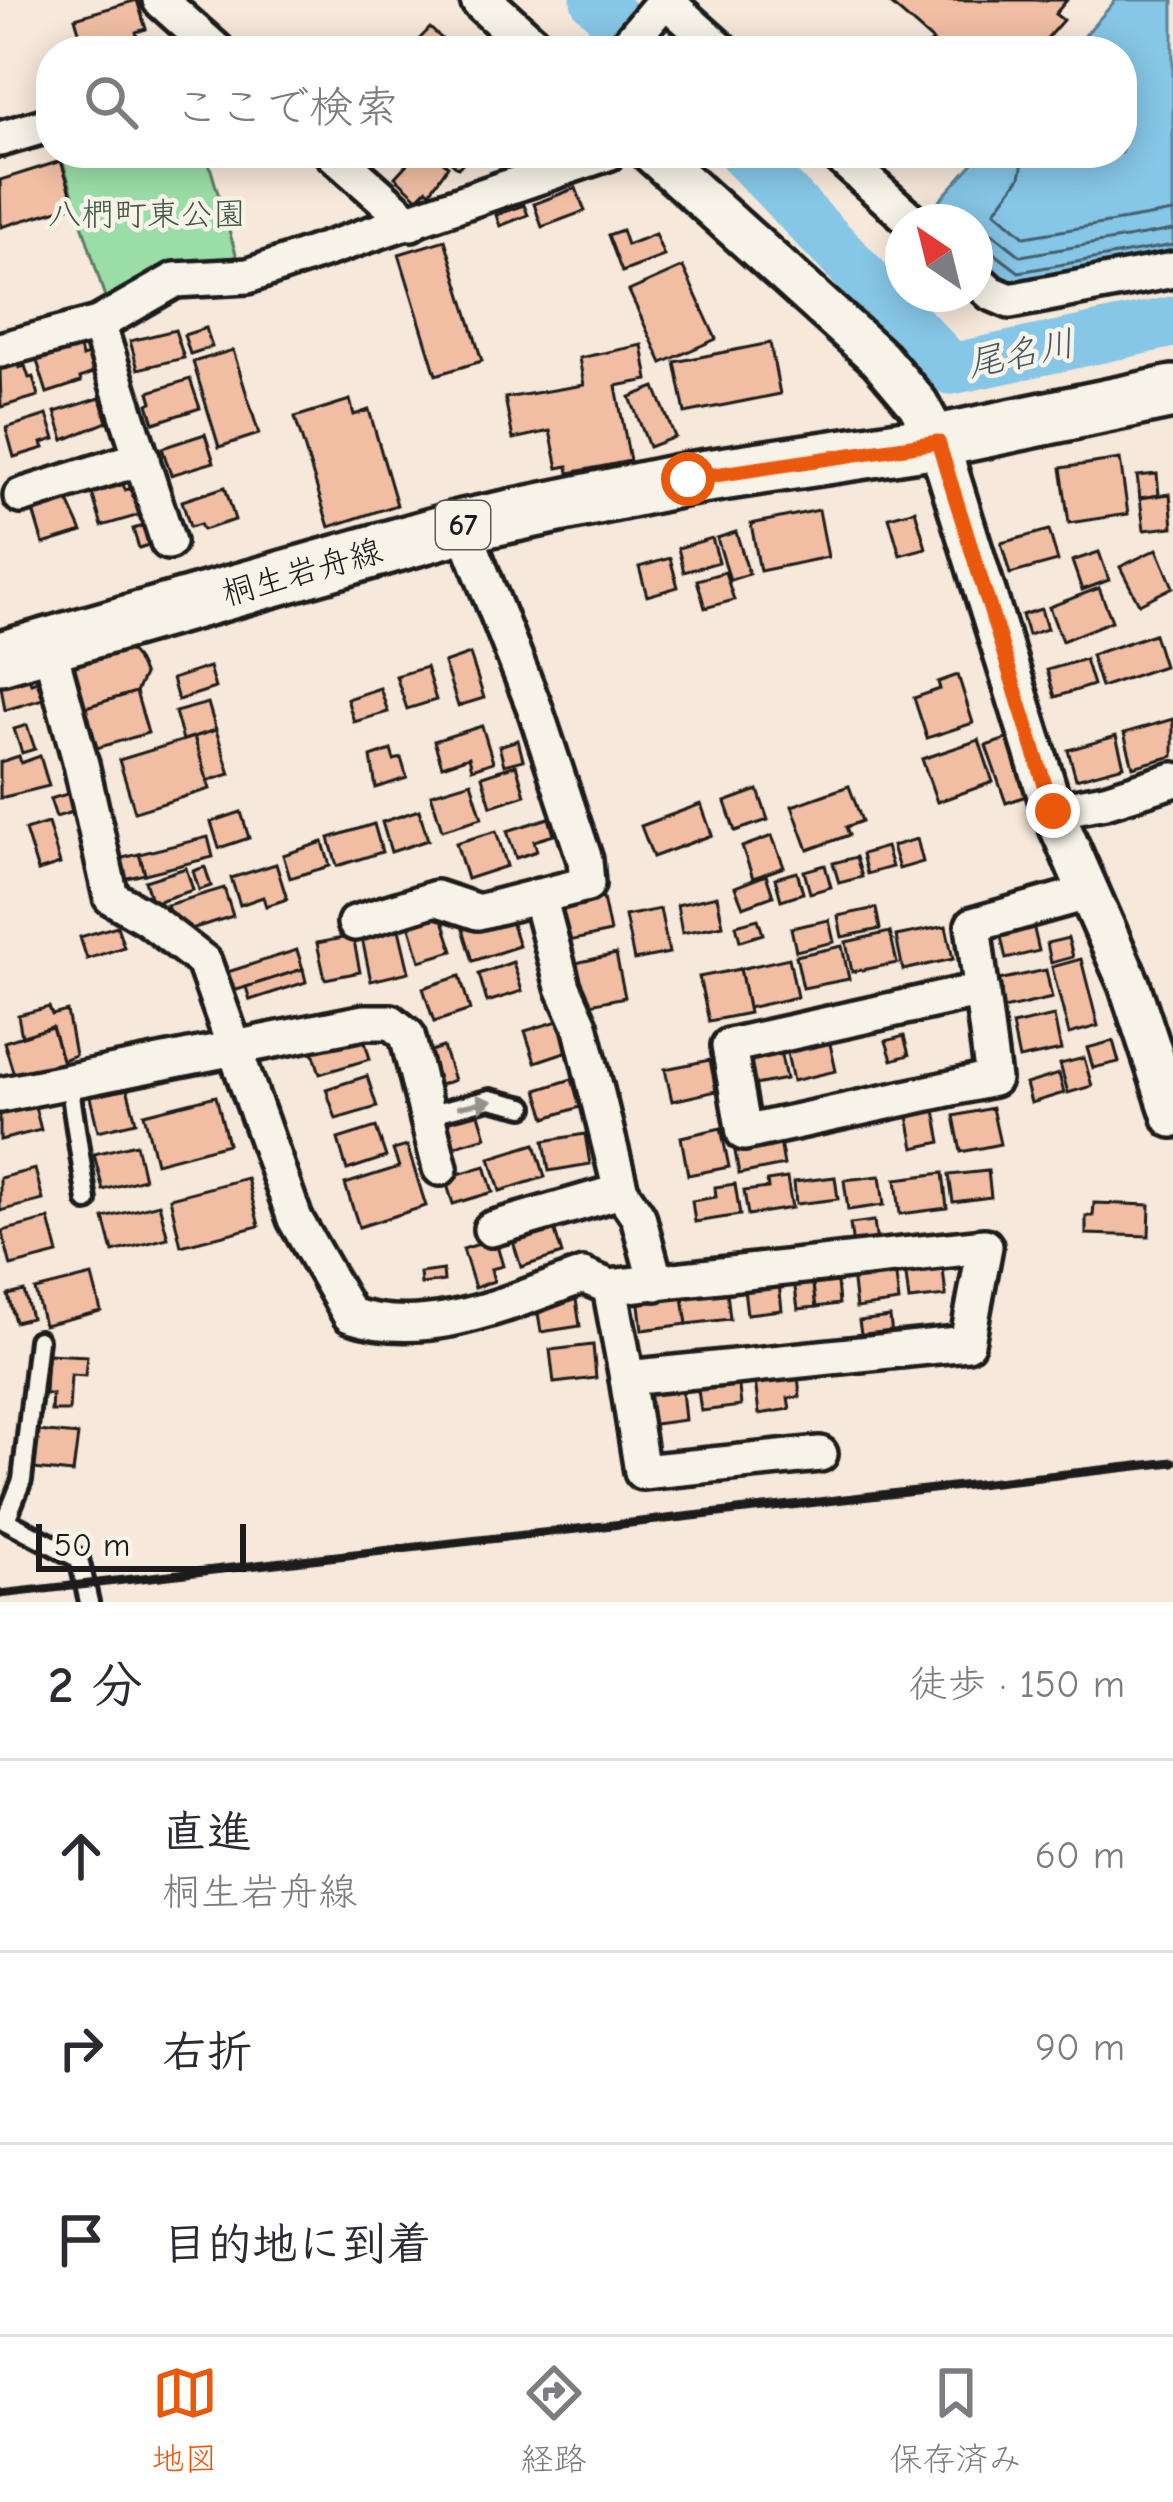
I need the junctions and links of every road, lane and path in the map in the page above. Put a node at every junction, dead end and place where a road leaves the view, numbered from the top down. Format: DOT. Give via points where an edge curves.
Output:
graph roads {
  1 [pos="160,0"];
  2 [pos="481,0"];
  3 [pos="658,8"];
  4 [pos="200,36"];
  5 [pos="521,36"];
  6 [pos="635,36"];
  7 [pos="700,36"];
  8 [pos="36,128"];
  9 [pos="0,139"];
  10 [pos="349,168"];
  11 [pos="566,168"];
  12 [pos="669,168"];
  13 [pos="853,168"];
  14 [pos="893,204"];
  15 [pos="411,223"];
  16 [pos="1173,270"];
  17 [pos="993,292"];
  18 [pos="98,324"];
  19 [pos="0,350"];
  20 [pos="1173,392"];
  21 [pos="938,442"];
  22 [pos="142,458"];
  23 [pos="21,496"];
  24 [pos="463,526"];
  25 [pos="169,542"];
  26 [pos="24,651"];
  27 [pos="1173,780"];
  28 [pos="1053,811"];
  29 [pos="1090,892"];
  30 [pos="539,896"];
  31 [pos="355,923"];
  32 [pos="982,990"];
  33 [pos="235,1051"];
  34 [pos="69,1082"];
  35 [pos="0,1095"];
  36 [pos="1171,1102"];
  37 [pos="524,1107"];
  38 [pos="427,1115"];
  39 [pos="440,1168"];
  40 [pos="620,1191"];
  41 [pos="87,1201"];
  42 [pos="491,1229"];
  43 [pos="656,1282"];
  44 [pos="610,1287"];
  45 [pos="38,1340"];
  46 [pos="627,1378"];
  47 [pos="820,1454"];
  48 [pos="3,1519"];
  49 [pos="89,1602"];
  1 -- 4 [label="street"];
  2 -- 5 [label="street"];
  3 -- 6 [label="street"];
  3 -- 7 [label="street"];
  8 -- 9 [label="street"];
  10 -- 15 [label="street"];
  11 -- 15 [label="street"];
  12 -- 21 [label="street" via="880,359"];
  13 -- 14 [label="street"];
  15 -- 18 [label="street" via="248,276 175,280"];
  16 -- 17 [label="street" via="1010,301"];
  18 -- 19 [label="street"];
  18 -- 22 [label="street"];
  20 -- 21 [label="main road, 桐生岩舟線 / 67"];
  21 -- 24 [label="main road, 桐生岩舟線 / 67" via="688,479"];
  21 -- 28 [label="street"];
  22 -- 23 [label="street"];
  22 -- 25 [label="street"];
  24 -- 26 [label="main road, 桐生岩舟線 / 67"];
  24 -- 30 [label="street" via="585,860 587,884"];
  26 -- 33 [label="street" via="81,764 111,897 204,962"];
  27 -- 28 [label="street"];
  28 -- 29 [label="street"];
  29 -- 32 [label="street" via="973,925"];
  29 -- 36 [label="street"];
  30 -- 31 [label="street" via="478,912 436,898"];
  30 -- 40 [label="street"];
  32 -- 32 [label="street" via="993,1079 744,1133 729,1046"];
  33 -- 34 [label="street"];
  33 -- 38 [label="street" via="392,1022 407,1035"];
  33 -- 44 [label="street" via="296,1220 350,1316 442,1322 583,1276"];
  34 -- 35 [label="street"];
  34 -- 41 [label="lane"];
  38 -- 37 [label="lane, one-way" via="490,1100"];
  38 -- 39 [label="street"];
  40 -- 42 [label="street"];
  40 -- 43 [label="street" via="638,1216"];
  43 -- 44 [label="street"];
  43 -- 46 [label="street" via="985,1246 968,1343"];
  44 -- 46 [label="street"];
  45 -- 48 [label="lane" via="22,1480"];
  46 -- 47 [label="street" via="642,1472"];
  48 -- 49 [label="lane" via="80,1559"];
}
